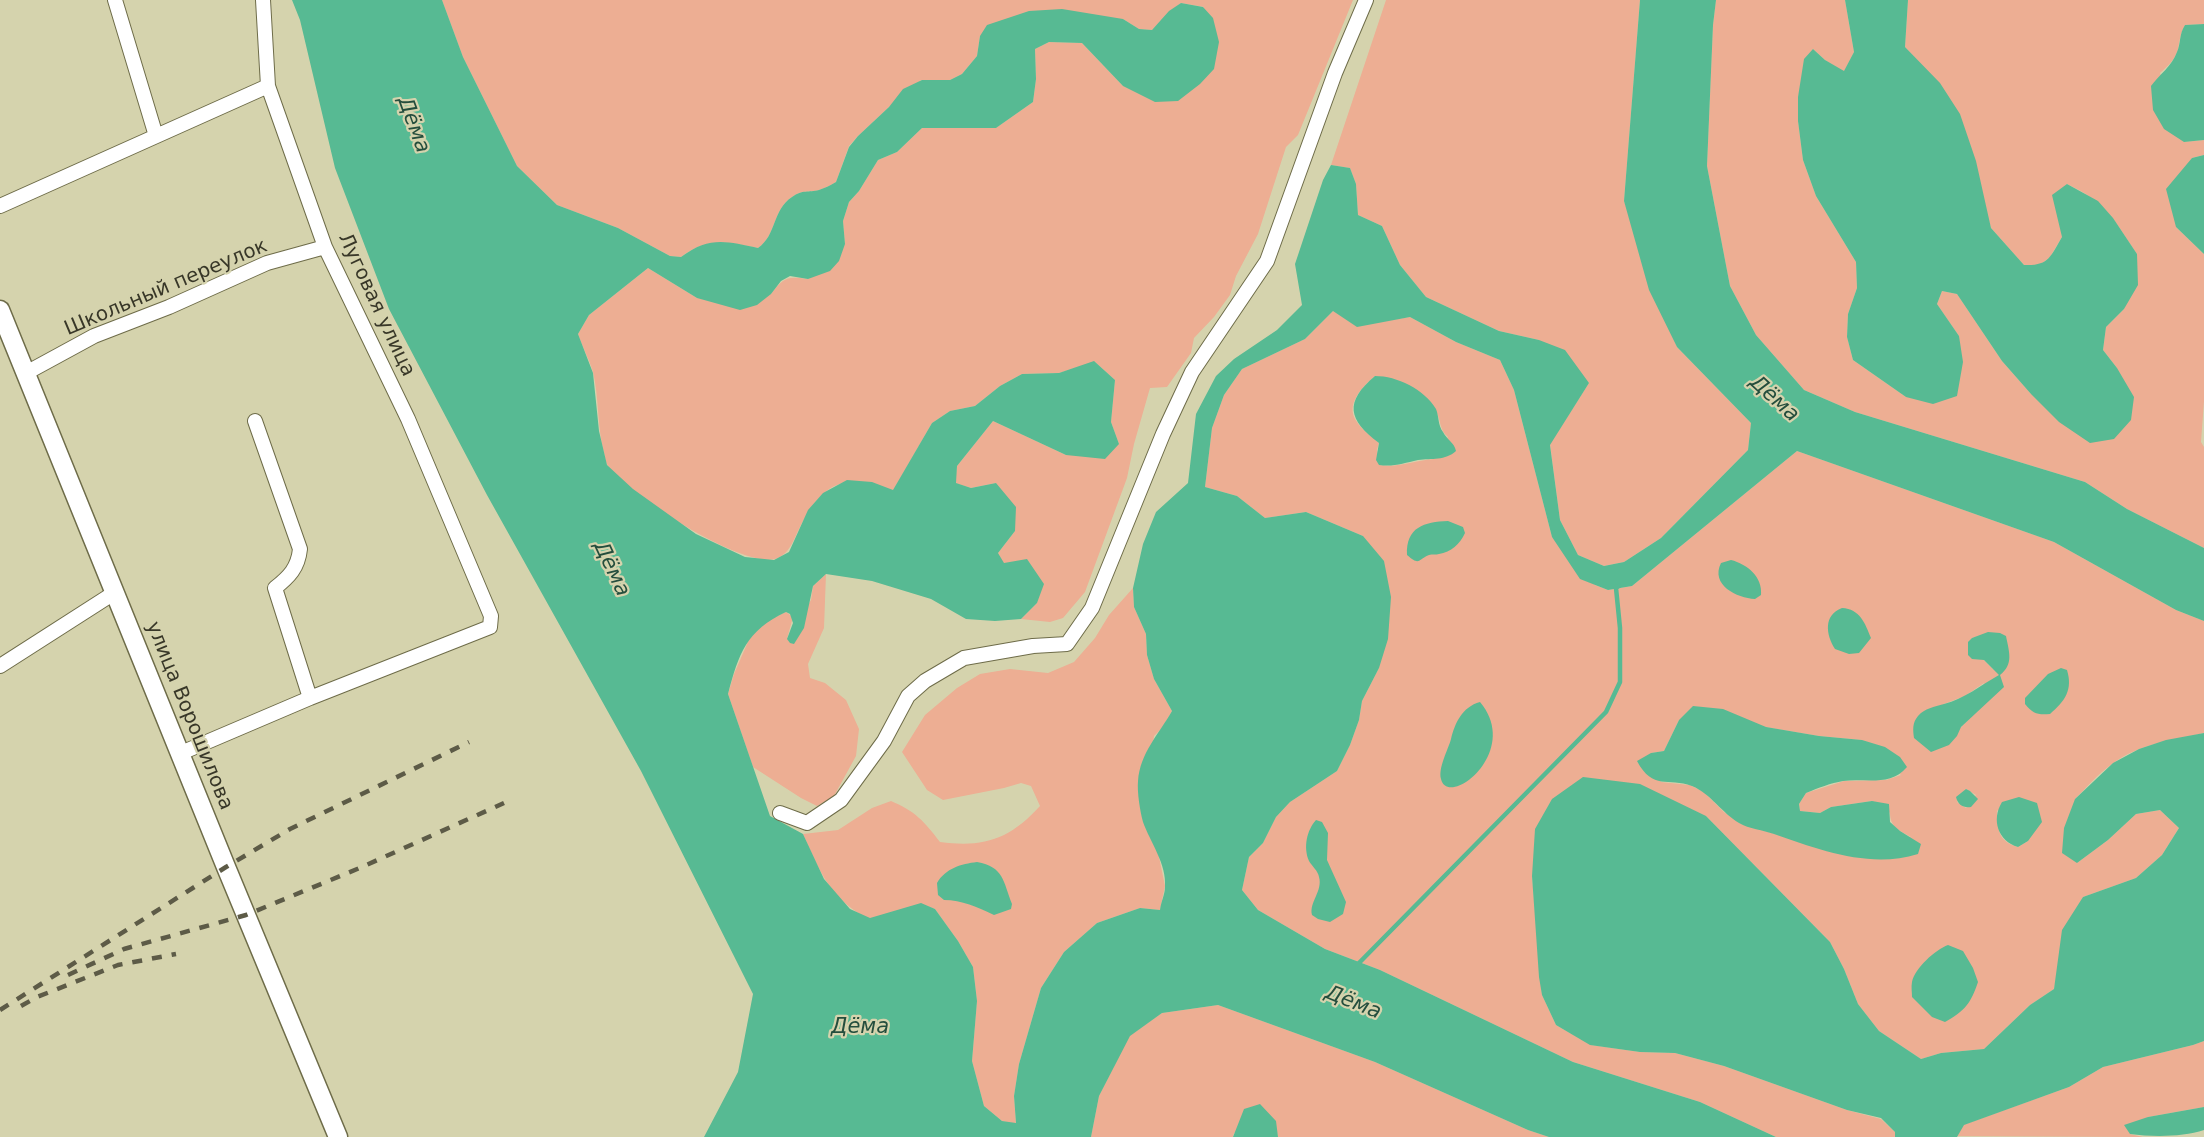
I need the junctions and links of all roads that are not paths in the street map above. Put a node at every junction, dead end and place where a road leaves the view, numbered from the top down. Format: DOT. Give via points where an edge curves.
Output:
graph roads {
  1 [pos="115,0"];
  2 [pos="263,0"];
  3 [pos="1365,0"];
  4 [pos="268,86"];
  5 [pos="156,136"];
  6 [pos="0,206"];
  7 [pos="325,248"];
  8 [pos="0,310"];
  9 [pos="26,373"];
  10 [pos="255,421"];
  11 [pos="114,593"];
  12 [pos="0,666"];
  13 [pos="310,698"];
  14 [pos="181,753"];
  15 [pos="780,813"];
  16 [pos="338,1137"];
  1 -- 5 [label="street"];
  2 -- 4 [label="street, Луговая улица"];
  3 -- 15 [label="street" via="1267,261 1192,372 1092,608 1067,644 1033,646 954,663 908,696 884,741 841,800 807,823"];
  4 -- 5 [label="street"];
  4 -- 7 [label="street, Луговая улица"];
  5 -- 6 [label="street"];
  7 -- 9 [label="street, Школьный переулок" via="267,263 94,336"];
  7 -- 13 [label="street, Луговая улица" via="408,419 491,616 490,627"];
  8 -- 9 [label="street, улица Ворошилова"];
  9 -- 11 [label="street, улица Ворошилова"];
  10 -- 13 [label="street" via="300,549 299,563 274,588"];
  11 -- 12 [label="street"];
  11 -- 14 [label="street, улица Ворошилова"];
  13 -- 14 [label="street"];
  14 -- 16 [label="street, улица Ворошилова"];
}
